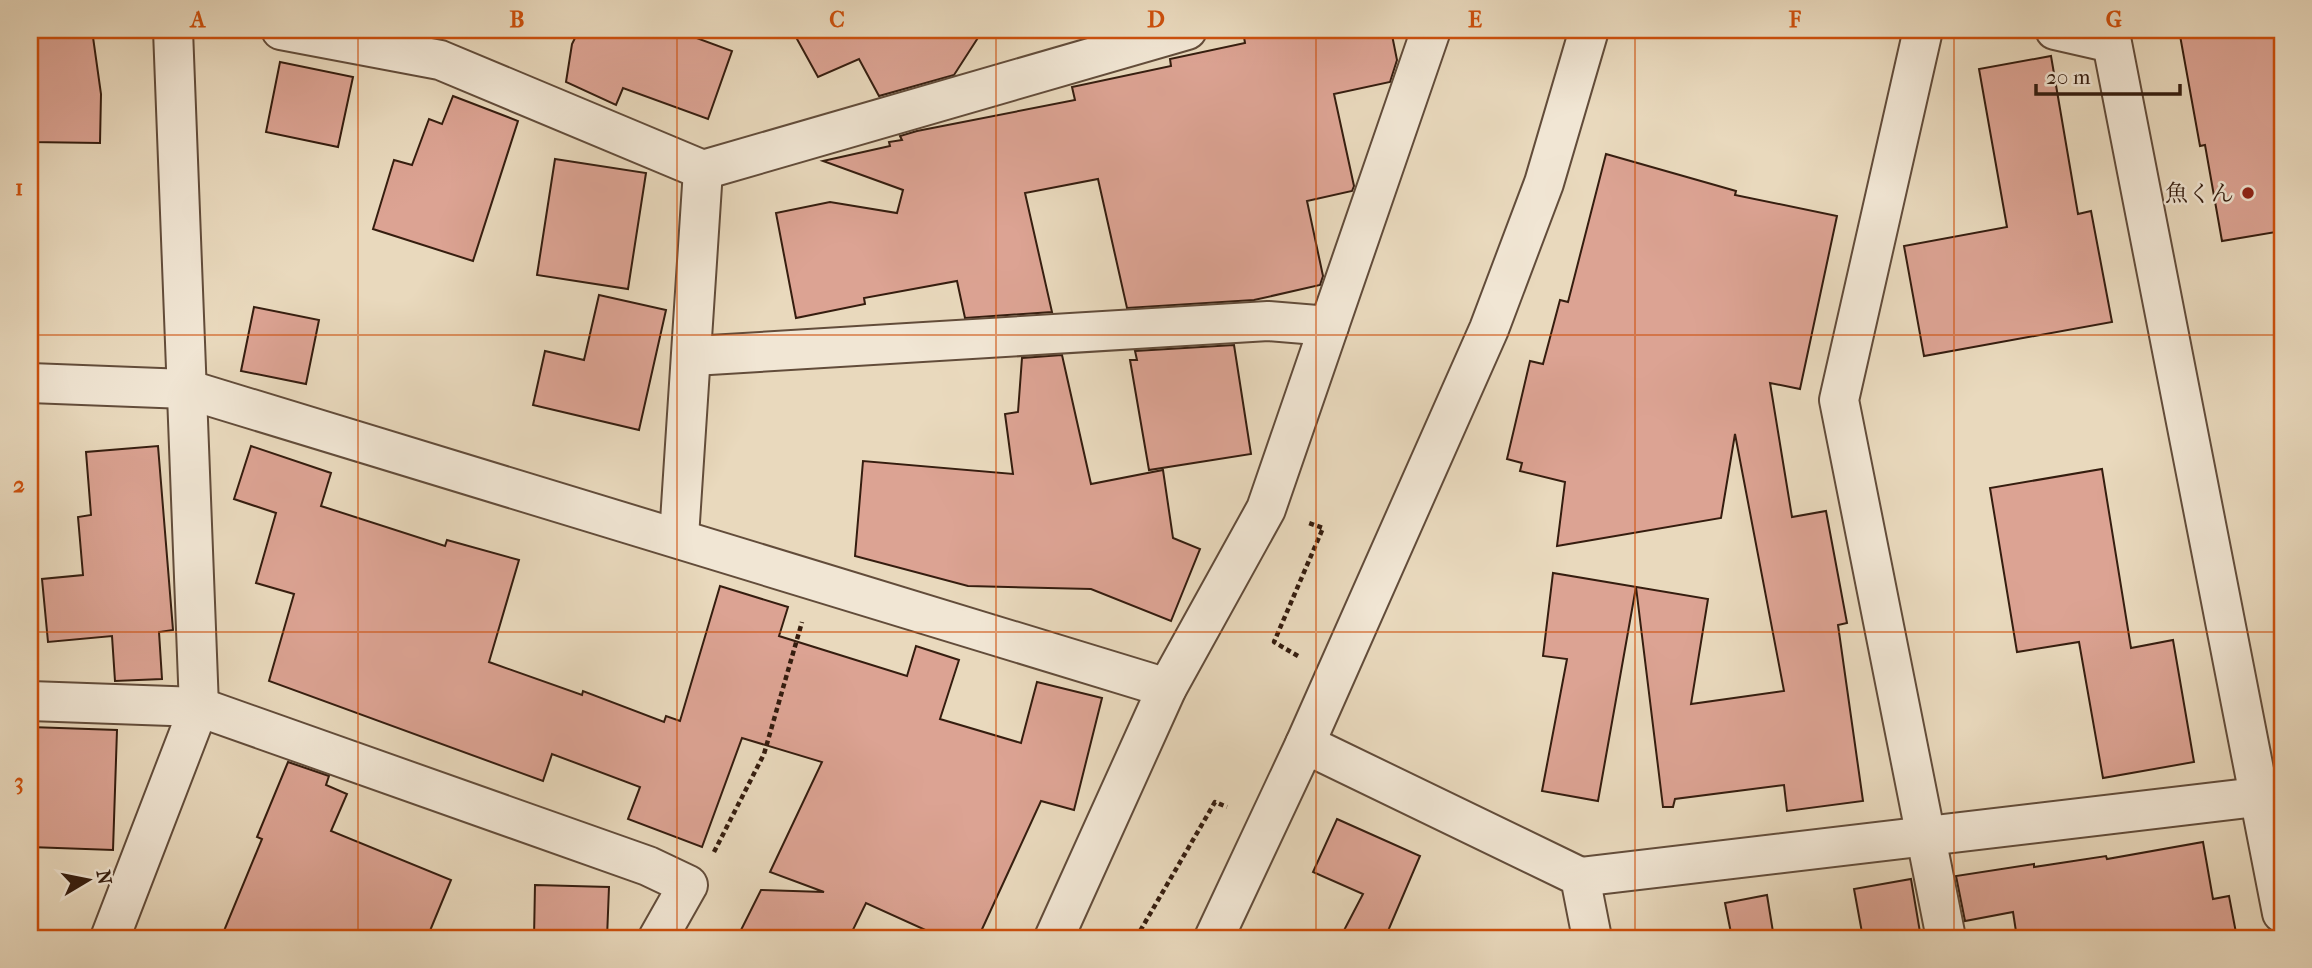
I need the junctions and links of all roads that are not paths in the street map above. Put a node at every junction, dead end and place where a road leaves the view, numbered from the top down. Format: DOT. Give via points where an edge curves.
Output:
graph roads {
  1 [pos="173,30"];
  2 [pos="281,30"];
  3 [pos="1186,30"];
  4 [pos="1431,30"];
  5 [pos="1589,30"];
  6 [pos="1923,30"];
  7 [pos="2055,30"];
  8 [pos="704,170"];
  9 [pos="1329,326"];
  10 [pos="693,356"];
  11 [pos="30,383"];
  12 [pos="186,389"];
  13 [pos="679,537"];
  14 [pos="1167,688"];
  15 [pos="30,701"];
  16 [pos="199,707"];
  17 [pos="1305,744"];
  18 [pos="2271,796"];
  19 [pos="1926,834"];
  20 [pos="1580,877"];
  21 [pos="2282,913"];
  22 [pos="110,938"];
  23 [pos="657,938"];
  24 [pos="1054,938"];
  25 [pos="1214,938"];
  26 [pos="1592,938"];
  27 [pos="1946,938"];
  1 -- 12 [label="street"];
  2 -- 8 [label="street" via="440,60"];
  3 -- 8 [label="street"];
  4 -- 9 [label="street"];
  5 -- 17 [label="street" via="1544,183 1489,329"];
  6 -- 19 [label="street" via="1839,400"];
  7 -- 18 [label="street" via="2112,43"];
  8 -- 10 [label="street"];
  9 -- 10 [label="street" via="1268,321"];
  9 -- 14 [label="street" via="1266,509"];
  10 -- 13 [label="street"];
  11 -- 12 [label="street"];
  12 -- 13 [label="street"];
  12 -- 16 [label="street"];
  13 -- 14 [label="street"];
  14 -- 24 [label="street"];
  15 -- 16 [label="street"];
  16 -- 22 [label="street"];
  16 -- 23 [label="street" via="649,866 688,885"];
  17 -- 20 [label="street"];
  17 -- 25 [label="street"];
  18 -- 19 [label="street"];
  18 -- 21 [label="street"];
  19 -- 20 [label="street"];
  19 -- 27 [label="street"];
  20 -- 26 [label="street"];
}
